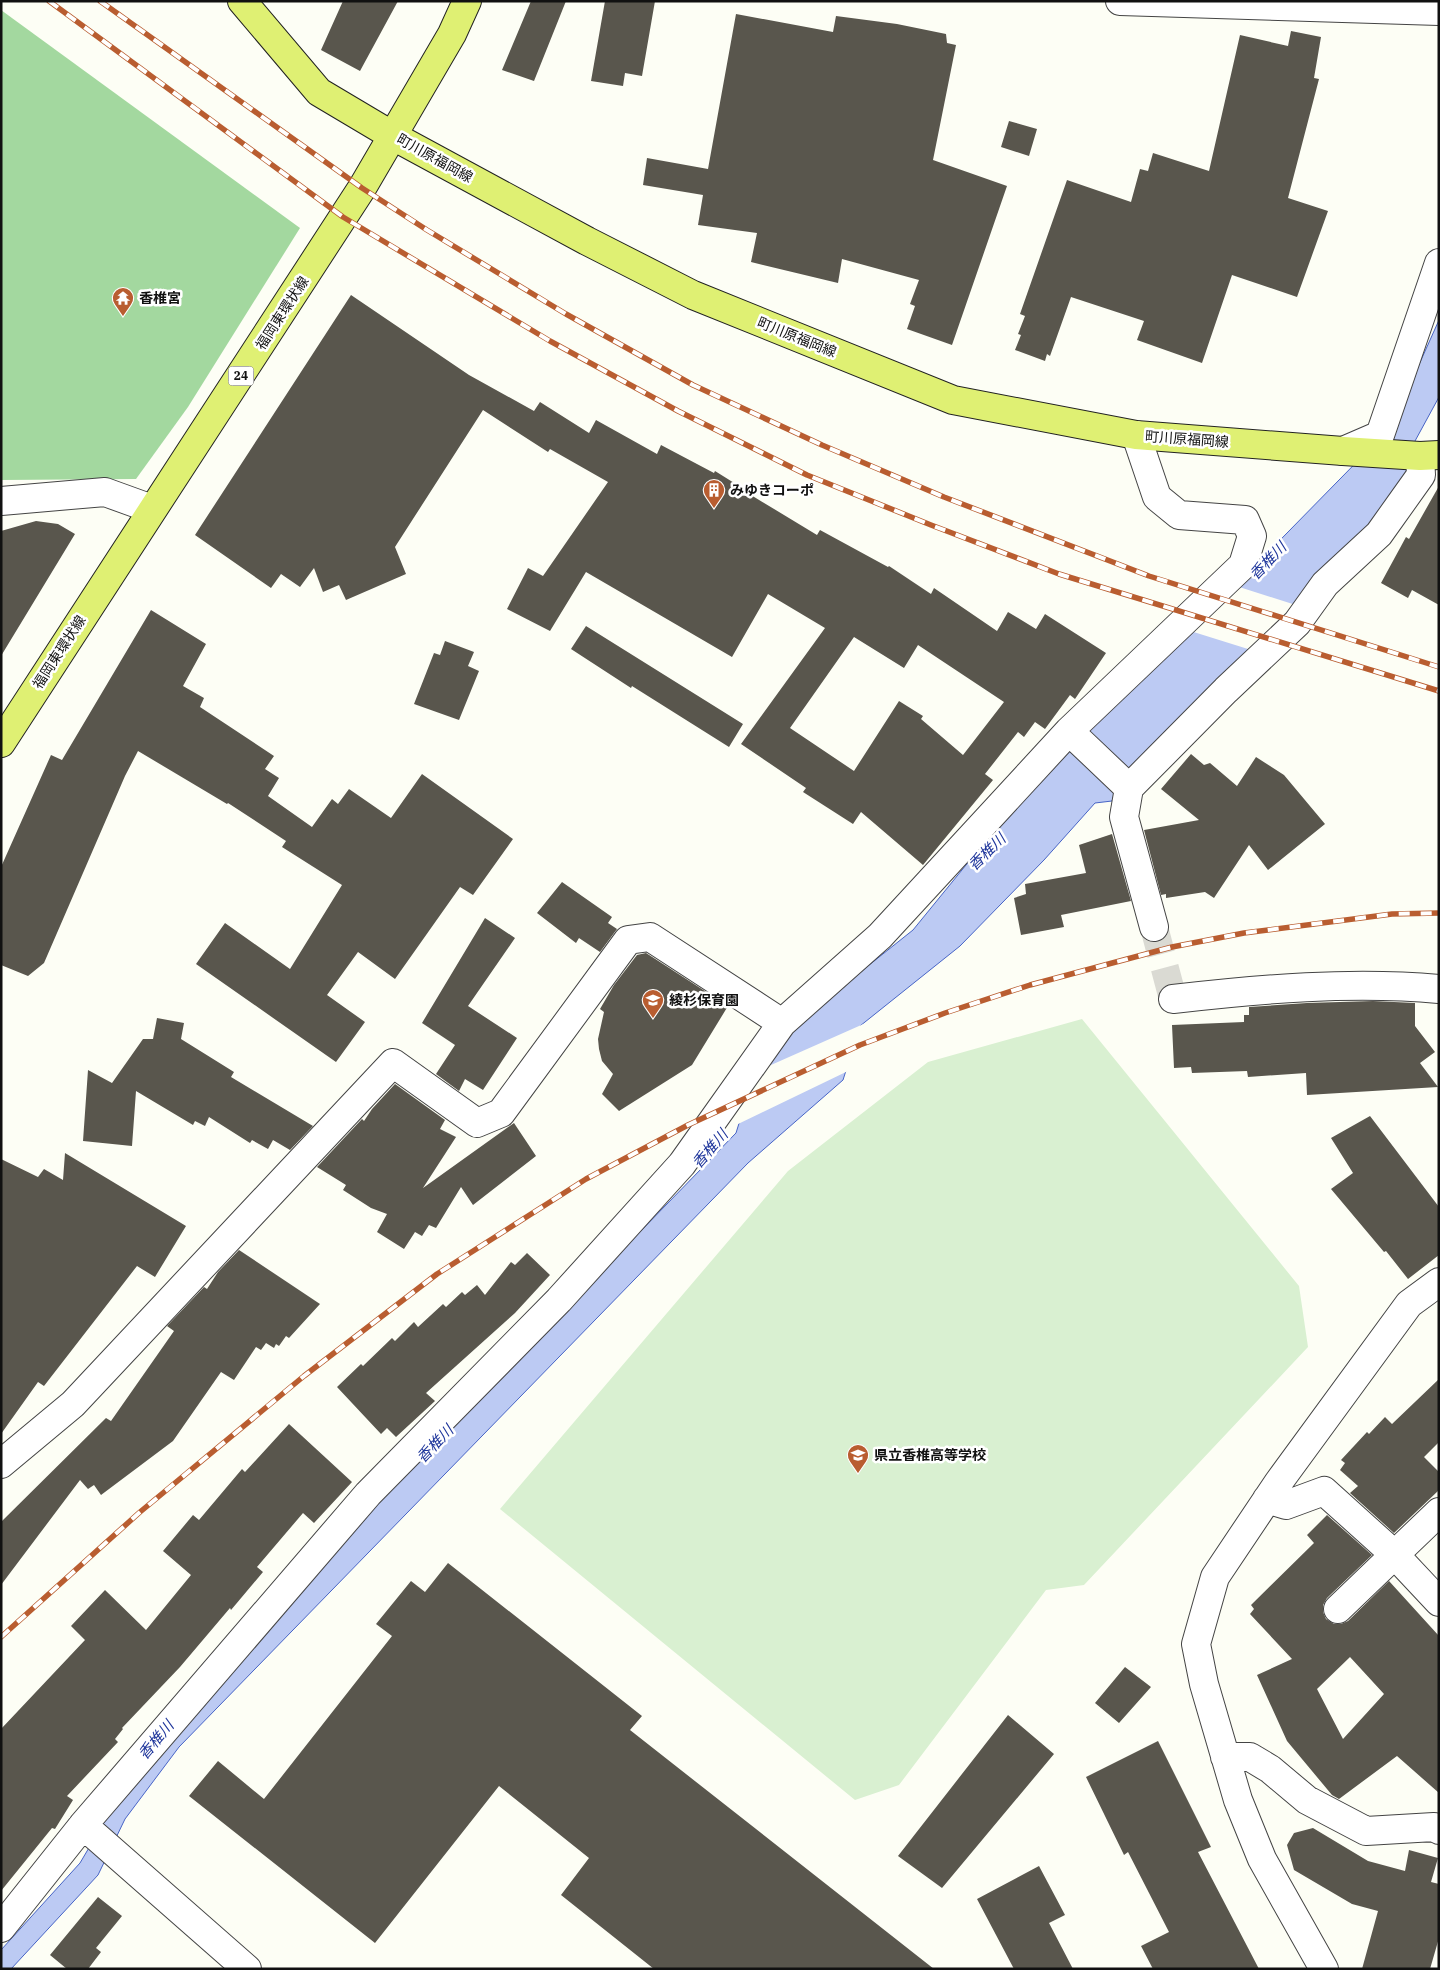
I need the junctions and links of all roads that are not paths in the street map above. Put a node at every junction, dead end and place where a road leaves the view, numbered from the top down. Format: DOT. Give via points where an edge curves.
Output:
graph roads {
  1 [pos="242,1"];
  2 [pos="467,1"];
  3 [pos="1120,1"];
  4 [pos="1439,12"];
  5 [pos="393,136"];
  6 [pos="1439,263"];
  7 [pos="1136,435"];
  8 [pos="1342,451"];
  9 [pos="1430,455"];
  10 [pos="1,501"];
  11 [pos="152,508"];
  12 [pos="1069,730"];
  13 [pos="1,743"];
  14 [pos="1129,788"];
  15 [pos="1154,927"];
  16 [pos="1439,990"];
  17 [pos="1173,1000"];
  18 [pos="782,1023"];
  19 [pos="1439,1282"];
  20 [pos="1,1464"];
  21 [pos="1267,1499"];
  22 [pos="1439,1512"];
  23 [pos="1394,1554"];
  24 [pos="1439,1602"];
  25 [pos="1338,1609"];
  26 [pos="1225,1757"];
  27 [pos="83,1825"];
  28 [pos="1439,1830"];
  29 [pos="1,1928"];
  30 [pos="248,1969"];
  31 [pos="1324,1969"];
  1 -- 5 [label="main road, 町川原福岡線" via="319,92"];
  2 -- 5 [label="main road, 福岡東環状線 / 24" via="452,34"];
  3 -- 4 [label="street"];
  5 -- 7 [label="main road, 町川原福岡線" via="693,295 952,400"];
  5 -- 11 [label="main road, 福岡東環状線 / 24" via="284,310"];
  6 -- 8 [label="street" via="1380,435"];
  7 -- 8 [label="main road, 町川原福岡線"];
  7 -- 12 [label="street" via="1157,497 1178,515 1245,520 1252,536 1243,565"];
  8 -- 9 [label="main road, 町川原福岡線"];
  9 -- 14 [label="street" via="1379,534 1325,584 1297,623"];
  10 -- 11 [label="street" via="105,492"];
  11 -- 13 [label="main road, 福岡東環状線 / 24"];
  12 -- 14 [label="street"];
  12 -- 18 [label="street" via="880,936"];
  14 -- 15 [label="street" via="1124,818"];
  16 -- 17 [label="street" via="1398,986 1261,990"];
  18 -- 20 [label="street" via="650,937 628,940 501,1112 477,1123 393,1064 73,1404"];
  18 -- 27 [label="street" via="682,1164 559,1300 368,1494"];
  19 -- 21 [label="street" via="1409,1304"];
  21 -- 23 [label="street" via="1286,1505 1324,1491"];
  21 -- 26 [label="street" via="1215,1577 1196,1644"];
  22 -- 23 [label="street"];
  23 -- 24 [label="street"];
  23 -- 25 [label="street"];
  26 -- 28 [label="street" via="1250,1756 1307,1800 1366,1831 1434,1827"];
  26 -- 31 [label="street" via="1262,1859"];
  27 -- 29 [label="street"];
  27 -- 30 [label="street"];
}
